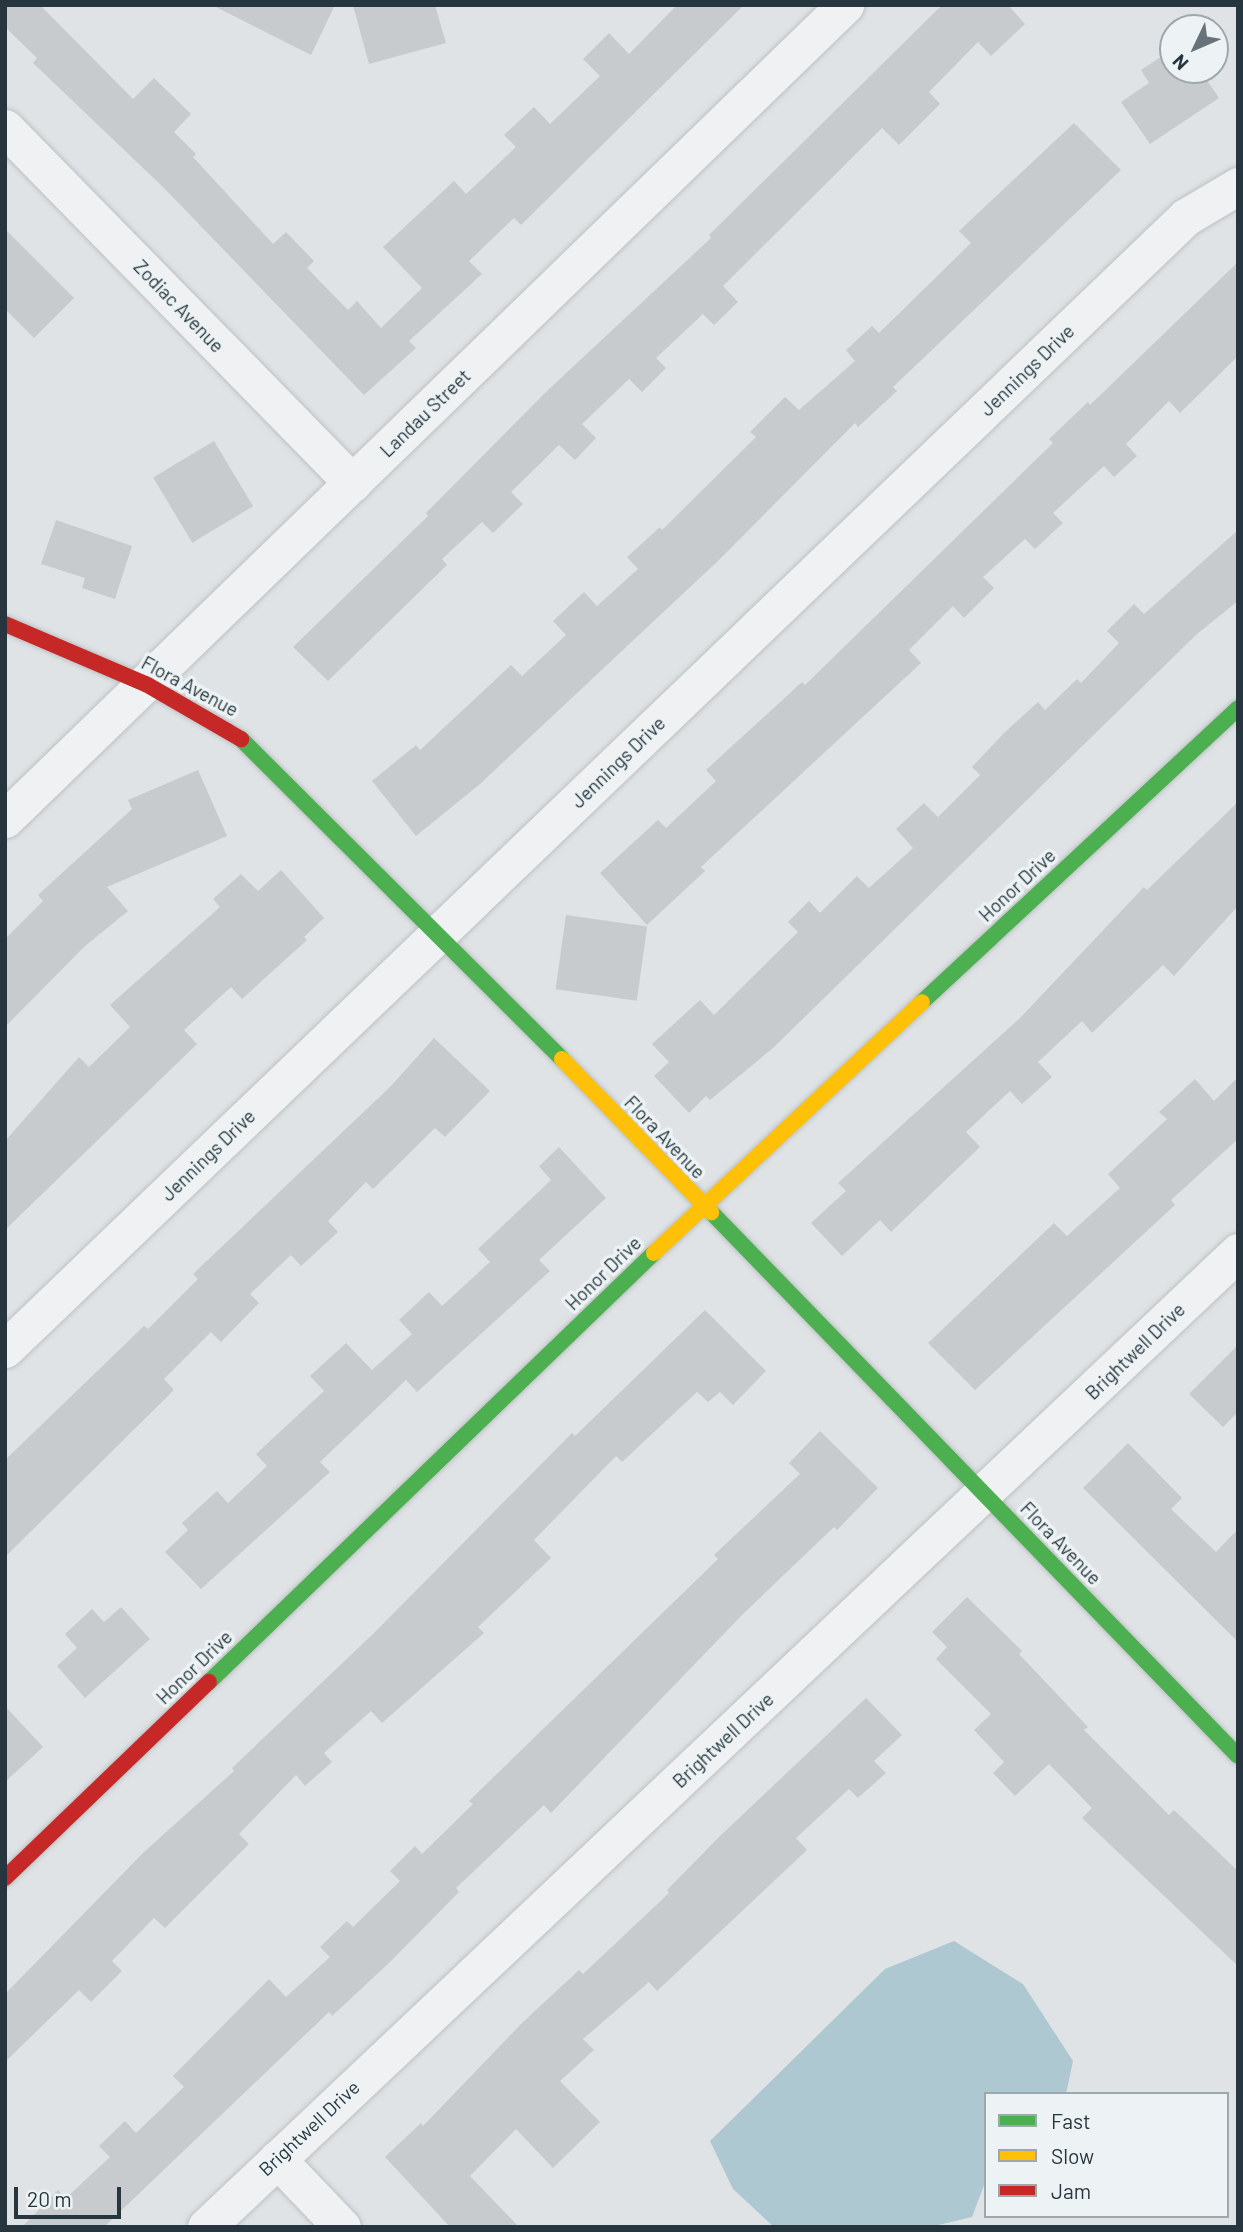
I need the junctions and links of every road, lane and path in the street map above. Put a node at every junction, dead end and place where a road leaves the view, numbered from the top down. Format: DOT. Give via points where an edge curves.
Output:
graph roads {
  1 [pos="845,5"];
  2 [pos="5,128"];
  3 [pos="1238,186"];
  4 [pos="353,483"];
  5 [pos="5,624"];
  6 [pos="146,684"];
  7 [pos="1238,708"];
  8 [pos="5,819"];
  9 [pos="440,933"];
  10 [pos="703,1206"];
  11 [pos="1238,1252"];
  12 [pos="5,1349"];
  13 [pos="985,1495"];
  14 [pos="1238,1756"];
  15 [pos="5,1878"];
  16 [pos="277,2159"];
  17 [pos="206,2227"];
  18 [pos="342,2227"];
  1 -- 4 [label="street, Landau Street"];
  2 -- 4 [label="street, Zodiac Avenue"];
  3 -- 9 [label="street, Jennings Drive" via="1186,217"];
  4 -- 6 [label="street, Landau Street"];
  5 -- 6 [label="street, Flora Avenue"];
  6 -- 8 [label="street, Landau Street"];
  6 -- 9 [label="street, Flora Avenue" via="236,734"];
  7 -- 10 [label="street, Honor Drive"];
  9 -- 10 [label="street, Flora Avenue"];
  9 -- 12 [label="street, Jennings Drive"];
  10 -- 13 [label="street, Flora Avenue"];
  10 -- 15 [label="street, Honor Drive"];
  11 -- 13 [label="street, Brightwell Drive"];
  13 -- 14 [label="street, Flora Avenue"];
  13 -- 16 [label="street, Brightwell Drive"];
  16 -- 17 [label="street, Brightwell Drive"];
  16 -- 18 [label="street"];
}
